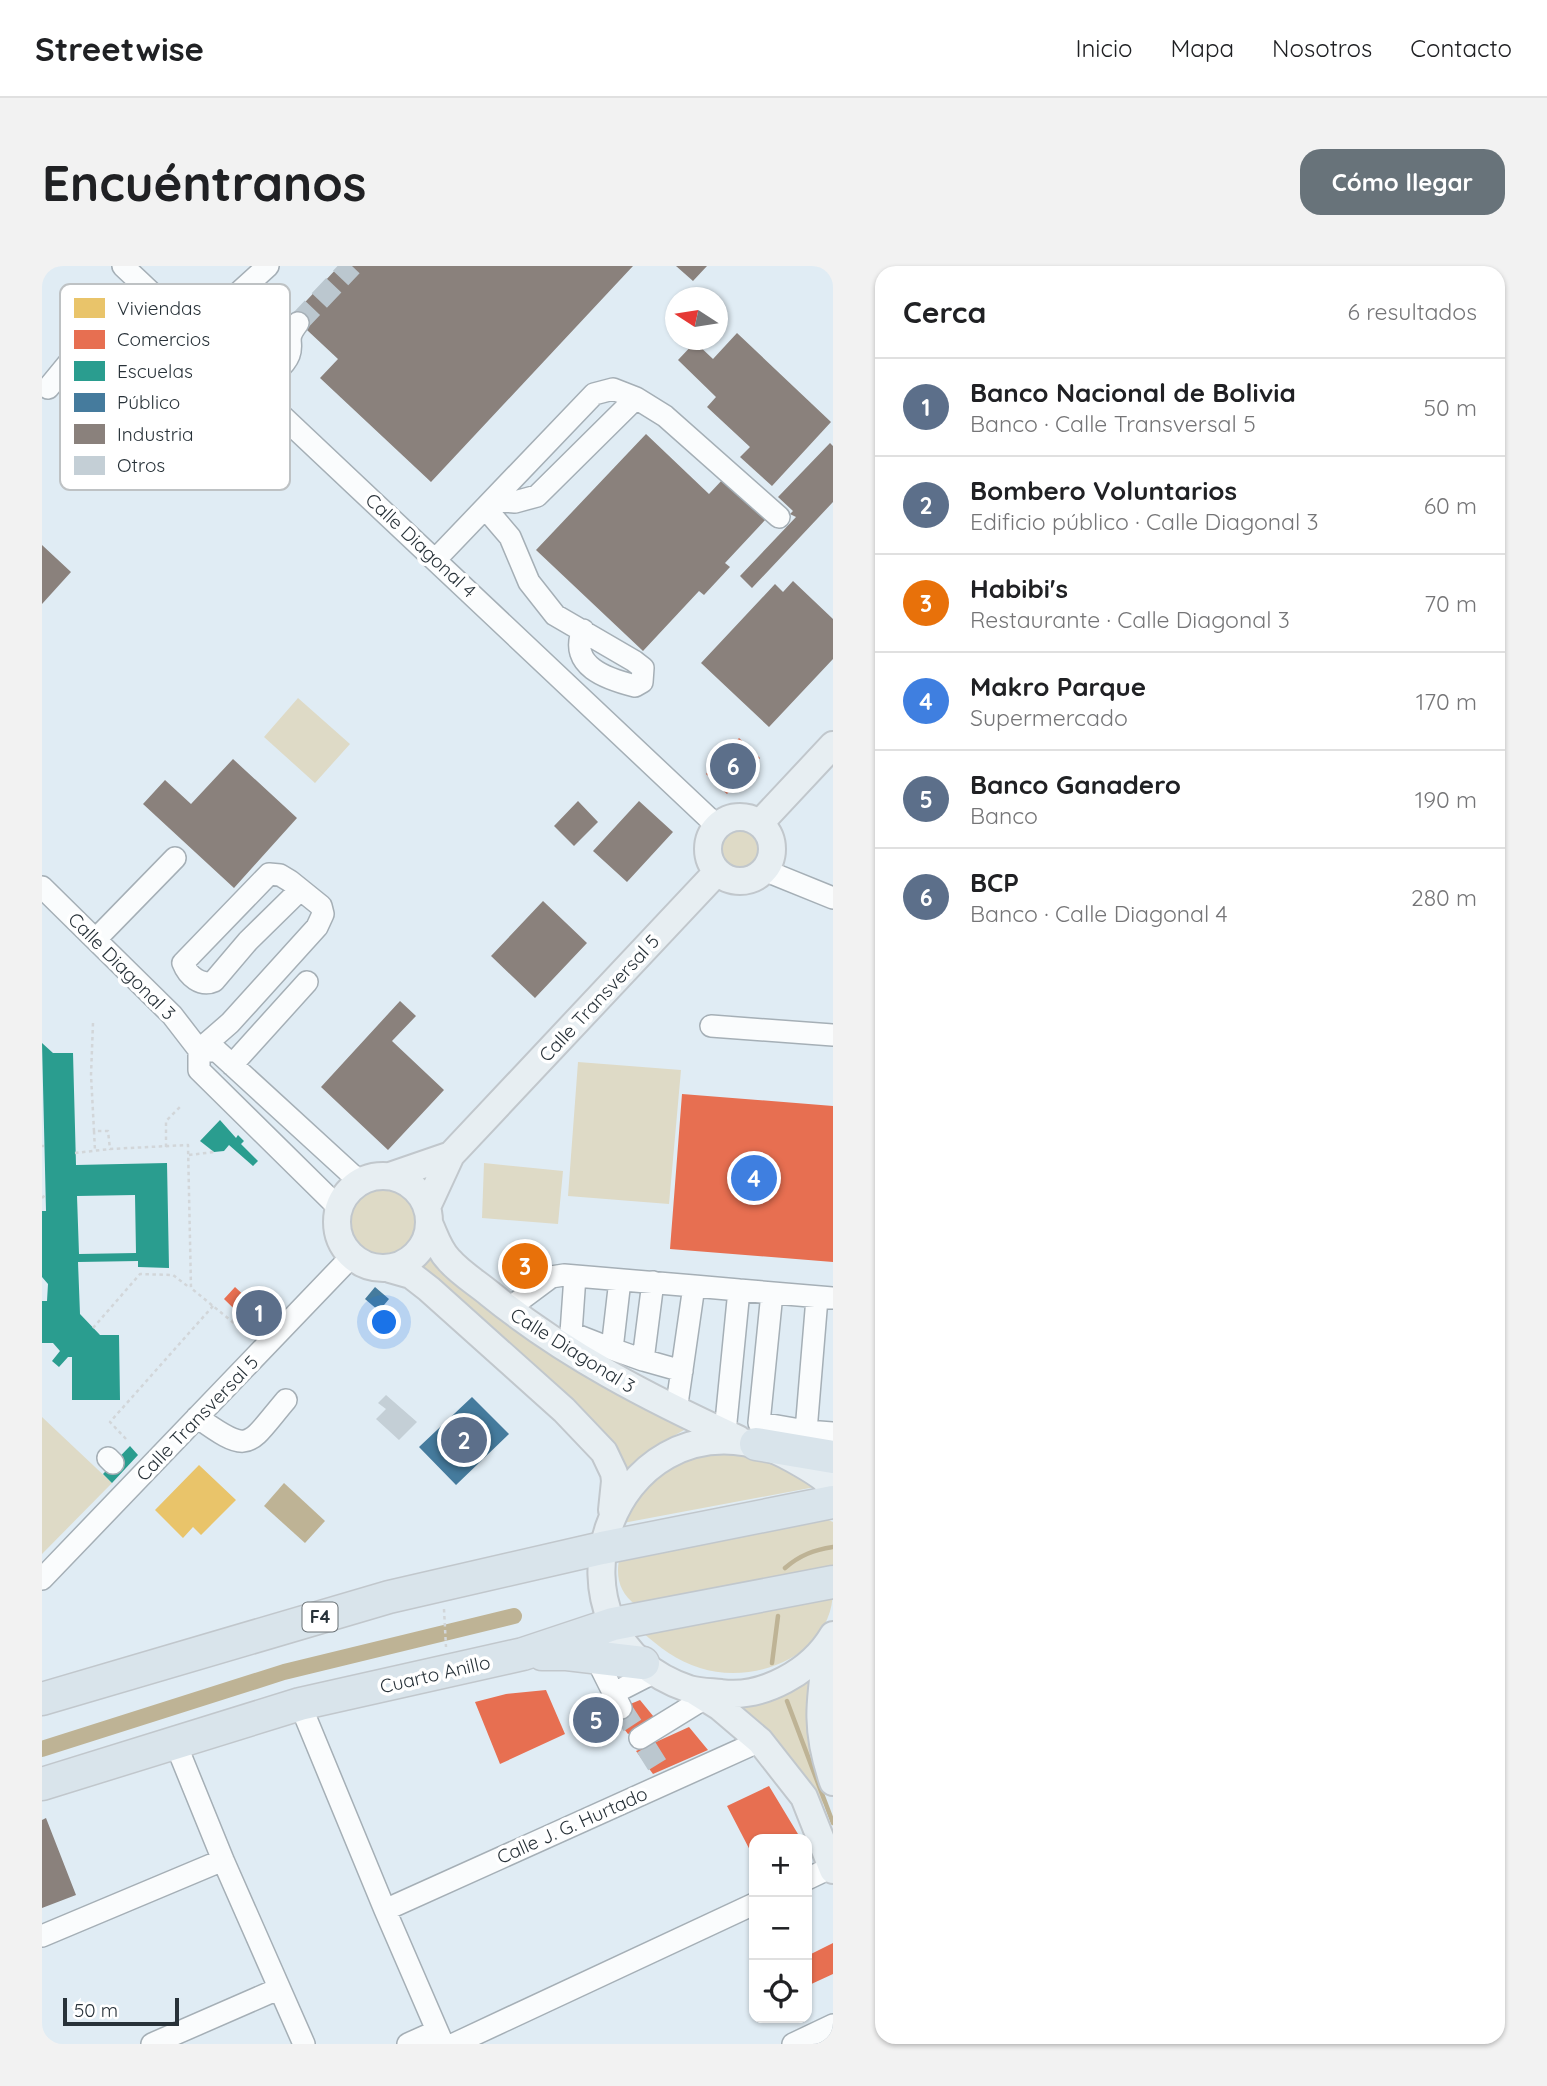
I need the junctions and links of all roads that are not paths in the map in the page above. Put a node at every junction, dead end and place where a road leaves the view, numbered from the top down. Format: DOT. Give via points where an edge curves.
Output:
graph roads {
  1 [pos="123,266"];
  2 [pos="268,266"];
  3 [pos="142,284"];
  4 [pos="248,284"];
  5 [pos="298,323"];
  6 [pos="290,333"];
  7 [pos="60,373"];
  8 [pos="48,388"];
  9 [pos="636,398"];
  10 [pos="290,422"];
  11 [pos="490,504"];
  12 [pos="779,517"];
  13 [pos="436,559"];
  14 [pos="583,630"];
  15 [pos="833,746"];
  16 [pos="760,823"];
  17 [pos="717,826"];
  18 [pos="175,858"];
  19 [pos="764,870"];
  20 [pos="717,872"];
  21 [pos="42,887"];
  22 [pos="300,890"];
  23 [pos="833,898"];
  24 [pos="97,938"];
  25 [pos="307,982"];
  26 [pos="711,1026"];
  27 [pos="833,1035"];
  28 [pos="199,1050"];
  29 [pos="232,1065"];
  30 [pos="261,1092"];
  31 [pos="242,1112"];
  32 [pos="451,1155"];
  33 [pos="390,1177"];
  34 [pos="360,1182"];
  35 [pos="339,1208"];
  36 [pos="428,1215"];
  37 [pos="352,1256"];
  38 [pos="390,1269"];
  39 [pos="575,1276"];
  40 [pos="620,1280"];
  41 [pos="653,1282"];
  42 [pos="694,1286"];
  43 [pos="740,1290"];
  44 [pos="772,1293"];
  45 [pos="825,1298"];
  46 [pos="513,1306"];
  47 [pos="571,1334"];
  48 [pos="612,1349"];
  49 [pos="643,1360"];
  50 [pos="682,1371"];
  51 [pos="286,1400"];
  52 [pos="676,1411"];
  53 [pos="197,1417"];
  54 [pos="742,1431"];
  55 [pos="806,1431"];
  56 [pos="833,1433"];
  57 [pos="832,1480"];
  58 [pos="606,1533"];
  59 [pos="42,1578"];
  60 [pos="833,1582"];
  61 [pos="613,1624"];
  62 [pos="831,1639"];
  63 [pos="523,1654"];
  64 [pos="596,1658"];
  65 [pos="649,1667"];
  66 [pos="698,1694"];
  67 [pos="42,1699"];
  68 [pos="300,1704"];
  69 [pos="641,1738"];
  70 [pos="760,1741"];
  71 [pos="175,1742"];
  72 [pos="833,1782"];
  73 [pos="42,1784"];
  74 [pos="223,1860"];
  75 [pos="832,1869"];
  76 [pos="812,1877"];
  77 [pos="749,1906"];
  78 [pos="385,1910"];
  79 [pos="42,1936"];
  80 [pos="278,1989"];
  81 [pos="833,2025"];
  82 [pos="440,2038"];
  83 [pos="152,2044"];
  84 [pos="304,2044"];
  85 [pos="408,2044"];
  86 [pos="454,2044"];
  87 [pos="793,2044"];
  1 -- 3 [label="street, Calle Diagonal 4"];
  2 -- 4 [label="street"];
  5 -- 6 [label="street"];
  7 -- 8 [label="street"];
  9 -- 11 [label="street" via="537,496"];
  9 -- 11 [label="street" via="613,389 594,394"];
  9 -- 12 [label="street" via="666,416"];
  10 -- 13 [label="street, Calle Diagonal 4"];
  11 -- 13 [label="street"];
  11 -- 14 [label="street" via="529,582 555,615"];
  13 -- 17 [label="street, Calle Diagonal 4"];
  15 -- 16 [label="main road"];
  16 -- 17 [label="main road" via="743,816"];
  16 -- 19 [label="main road" via="772,851"];
  17 -- 20 [label="main road" via="708,844"];
  18 -- 24 [label="street"];
  19 -- 20 [label="main road" via="746,881"];
  19 -- 23 [label="street"];
  20 -- 32 [label="main road, Calle Transversal 5"];
  21 -- 24 [label="street, Calle Diagonal 3"];
  22 -- 22 [label="street" via="280,874 269,874 188,955 183,963 186,971 200,982 214,981"];
  22 -- 28 [label="street" via="321,906 317,927 230,1023"];
  24 -- 28 [label="street, Calle Diagonal 3" via="172,1014"];
  25 -- 29 [label="street"];
  26 -- 27 [label="street"];
  28 -- 29 [label="street" via="217,1051"];
  28 -- 31 [label="street, Calle Diagonal 3" via="199,1070"];
  29 -- 30 [label="street"];
  30 -- 31 [label="street"];
  30 -- 34 [label="street"];
  31 -- 35 [label="street, Calle Diagonal 3"];
  32 -- 33 [label="main road, Calle Transversal 5"];
  32 -- 36 [label="main road, Calle Transversal 5"];
  33 -- 34 [label="main road"];
  33 -- 36 [label="main road" via="413,1186"];
  34 -- 35 [label="main road"];
  35 -- 37 [label="main road" via="338,1234"];
  36 -- 38 [label="main road" via="426,1239 418,1253"];
  36 -- 46 [label="main road, Calle Diagonal 3" via="438,1246 450,1261"];
  37 -- 38 [label="main road" via="373,1268"];
  37 -- 53 [label="street, Calle Transversal 5"];
  38 -- 58 [label="main road, Calle Diagonal 3" via="411,1275 429,1289 604,1452 615,1481"];
  39 -- 40 [label="street"];
  39 -- 46 [label="street" via="551,1277"];
  39 -- 47 [label="street"];
  40 -- 41 [label="street"];
  40 -- 48 [label="street"];
  41 -- 42 [label="street"];
  41 -- 49 [label="street"];
  42 -- 43 [label="street"];
  42 -- 50 [label="street"];
  43 -- 44 [label="street"];
  43 -- 54 [label="street"];
  44 -- 45 [label="street"];
  44 -- 54 [label="street"];
  45 -- 55 [label="street"];
  46 -- 47 [label="street"];
  46 -- 52 [label="main road, Calle Diagonal 3" via="532,1327"];
  47 -- 48 [label="street"];
  48 -- 49 [label="street"];
  49 -- 50 [label="street"];
  50 -- 52 [label="street"];
  51 -- 53 [label="street" via="245,1443"];
  52 -- 54 [label="main road, Calle Diagonal 3"];
  53 -- 59 [label="street, Calle Transversal 5" via="119,1469"];
  54 -- 55 [label="street"];
  54 -- 57 [label="highway"];
  54 -- 58 [label="main road" via="670,1454 651,1466 621,1498"];
  55 -- 56 [label="street"];
  57 -- 58 [label="highway, F4"];
  58 -- 61 [label="main road, Calle Diagonal 3" via="601,1574"];
  58 -- 67 [label="highway, F4"];
  60 -- 61 [label="highway, Cuarto Anillo"];
  61 -- 63 [label="highway, Cuarto Anillo"];
  61 -- 65 [label="main road, Calle Diagonal 3" via="626,1645"];
  62 -- 66 [label="main road" via="801,1670 767,1688"];
  62 -- 72 [label="main road" via="819,1708 823,1753"];
  63 -- 64 [label="highway"];
  63 -- 68 [label="highway, Cuarto Anillo"];
  64 -- 65 [label="highway"];
  64 -- 65 [label="street" via="618,1700"];
  65 -- 66 [label="main road"];
  66 -- 69 [label="street"];
  66 -- 70 [label="main road"];
  68 -- 71 [label="highway, Cuarto Anillo"];
  68 -- 78 [label="street"];
  70 -- 75 [label="main road" via="804,1797"];
  70 -- 78 [label="street, Calle J. G. Hurtado" via="665,1776"];
  71 -- 73 [label="highway, Cuarto Anillo"];
  71 -- 74 [label="street"];
  74 -- 79 [label="street"];
  74 -- 80 [label="street"];
  75 -- 76 [label="street"];
  77 -- 86 [label="street"];
  78 -- 82 [label="street"];
  80 -- 83 [label="street"];
  80 -- 84 [label="street"];
  81 -- 87 [label="street"];
  82 -- 85 [label="street"];
}
